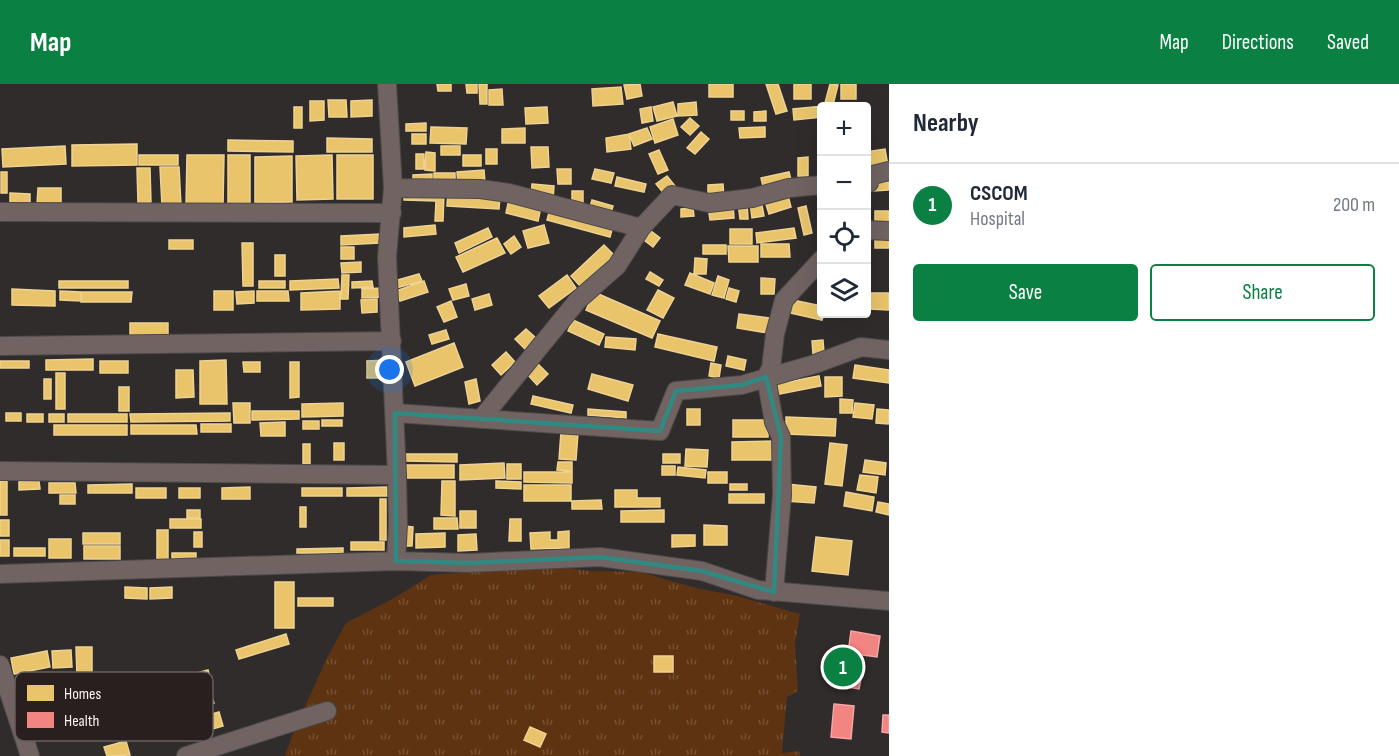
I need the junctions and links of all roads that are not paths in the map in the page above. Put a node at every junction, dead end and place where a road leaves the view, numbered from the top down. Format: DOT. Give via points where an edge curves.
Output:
graph roads {
  1 [pos="387,84"];
  2 [pos="889,171"];
  3 [pos="871,176"];
  4 [pos="817,185"];
  5 [pos="393,188"];
  6 [pos="0,212"];
  7 [pos="392,213"];
  8 [pos="641,228"];
  9 [pos="871,230"];
  10 [pos="889,231"];
  11 [pos="817,264"];
  12 [pos="392,340"];
  13 [pos="0,346"];
  14 [pos="889,350"];
  15 [pos="766,377"];
  16 [pos="395,413"];
  17 [pos="481,419"];
  18 [pos="0,471"];
  19 [pos="397,476"];
  20 [pos="396,561"];
  21 [pos="0,574"];
  22 [pos="774,592"];
  23 [pos="889,601"];
  24 [pos="0,665"];
  25 [pos="15,710"];
  26 [pos="327,711"];
  27 [pos="25,741"];
  28 [pos="30,756"];
  29 [pos="186,756"];
  1 -- 5 [label="street"];
  2 -- 3 [label="street"];
  4 -- 8 [label="street" via="709,203 672,195"];
  5 -- 7 [label="street"];
  5 -- 8 [label="street" via="509,193"];
  6 -- 7 [label="street"];
  7 -- 12 [label="street" via="387,257"];
  8 -- 17 [label="street" via="617,266 578,300"];
  9 -- 10 [label="street"];
  11 -- 15 [label="street" via="784,300"];
  12 -- 13 [label="street"];
  12 -- 16 [label="street"];
  14 -- 15 [label="street" via="861,346"];
  15 -- 17 [label="street" via="742,385 676,391 660,431"];
  15 -- 22 [label="street" via="774,422 781,437 782,495"];
  16 -- 17 [label="street"];
  16 -- 19 [label="street"];
  18 -- 19 [label="street"];
  19 -- 20 [label="street"];
  20 -- 21 [label="street"];
  20 -- 22 [label="street" via="470,563 600,557 702,571"];
  22 -- 23 [label="street"];
  24 -- 25 [label="street"];
  26 -- 29 [label="street"];
  27 -- 28 [label="street"];
}
